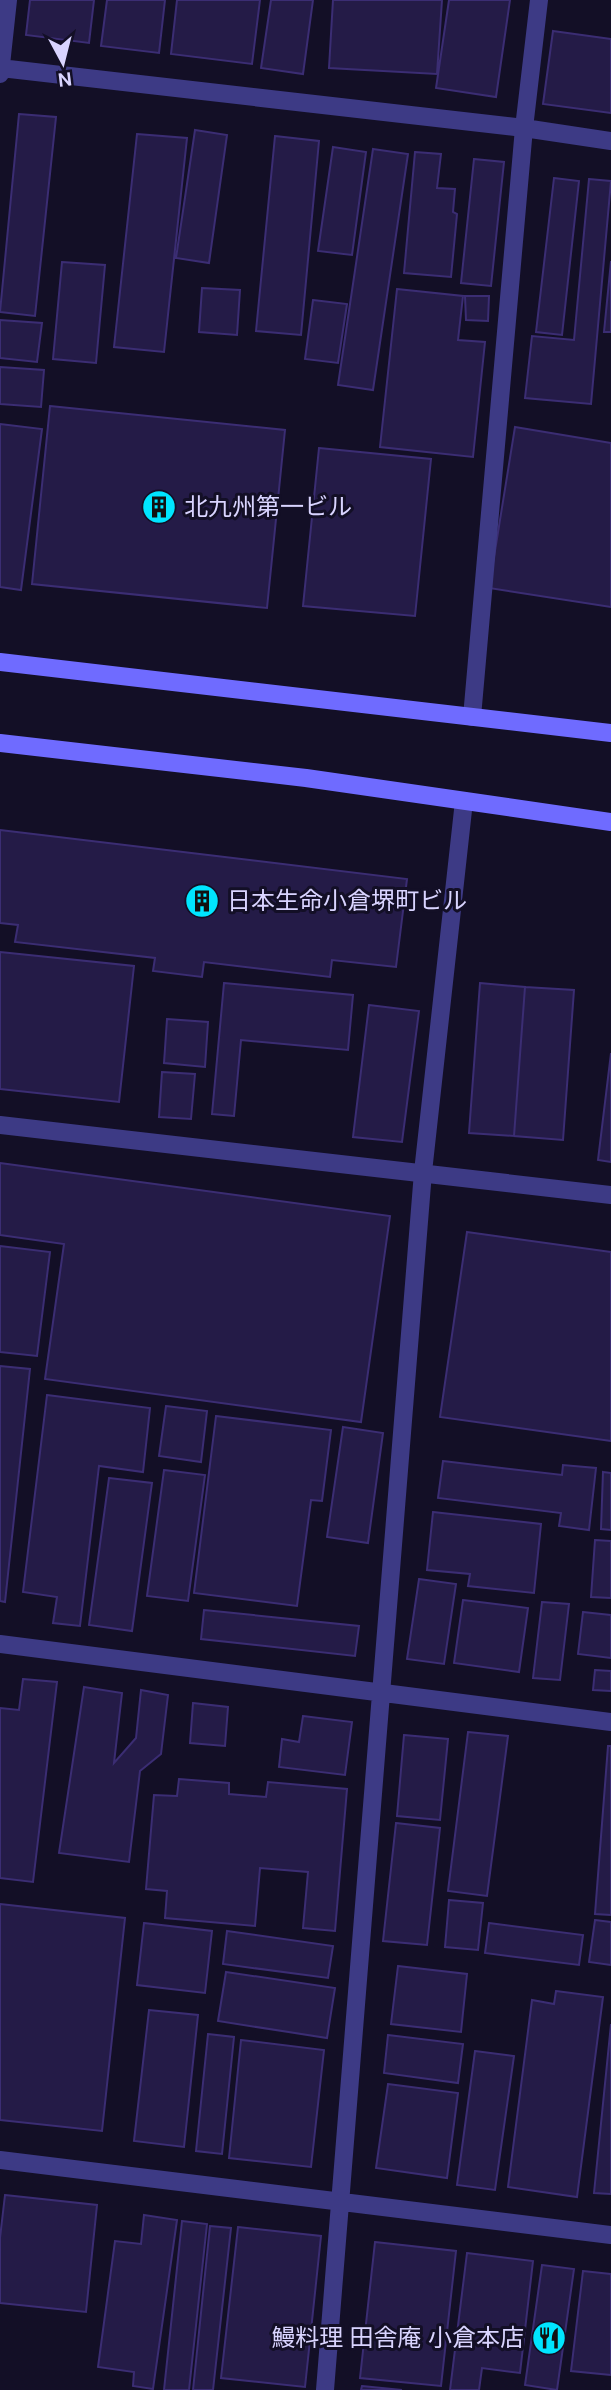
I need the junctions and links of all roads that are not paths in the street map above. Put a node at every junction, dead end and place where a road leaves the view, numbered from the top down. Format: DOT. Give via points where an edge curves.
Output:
graph roads {
  1 [pos="8,0"];
  2 [pos="539,0"];
  3 [pos="0,68"];
  4 [pos="0,74"];
  5 [pos="524,128"];
  6 [pos="611,141"];
  7 [pos="0,662"];
  8 [pos="472,717"];
  9 [pos="611,733"];
  10 [pos="0,743"];
  11 [pos="464,801"];
  12 [pos="611,822"];
  13 [pos="0,1125"];
  14 [pos="423,1172"];
  15 [pos="611,1195"];
  16 [pos="0,1644"];
  17 [pos="383,1692"];
  18 [pos="611,1722"];
  19 [pos="0,2160"];
  20 [pos="341,2203"];
  21 [pos="611,2235"];
  22 [pos="325,2390"];
  1 -- 3 [label="street"];
  2 -- 5 [label="street"];
  3 -- 4 [label="street"];
  3 -- 5 [label="street"];
  5 -- 6 [label="street"];
  5 -- 8 [label="street"];
  7 -- 8 [label="street"];
  8 -- 9 [label="street"];
  10 -- 11 [label="street"];
  11 -- 12 [label="street"];
  11 -- 14 [label="street"];
  13 -- 14 [label="street"];
  14 -- 15 [label="street"];
  14 -- 17 [label="street"];
  16 -- 17 [label="street"];
  17 -- 18 [label="street"];
  17 -- 20 [label="street"];
  19 -- 20 [label="street"];
  20 -- 21 [label="street"];
  20 -- 22 [label="street"];
}
